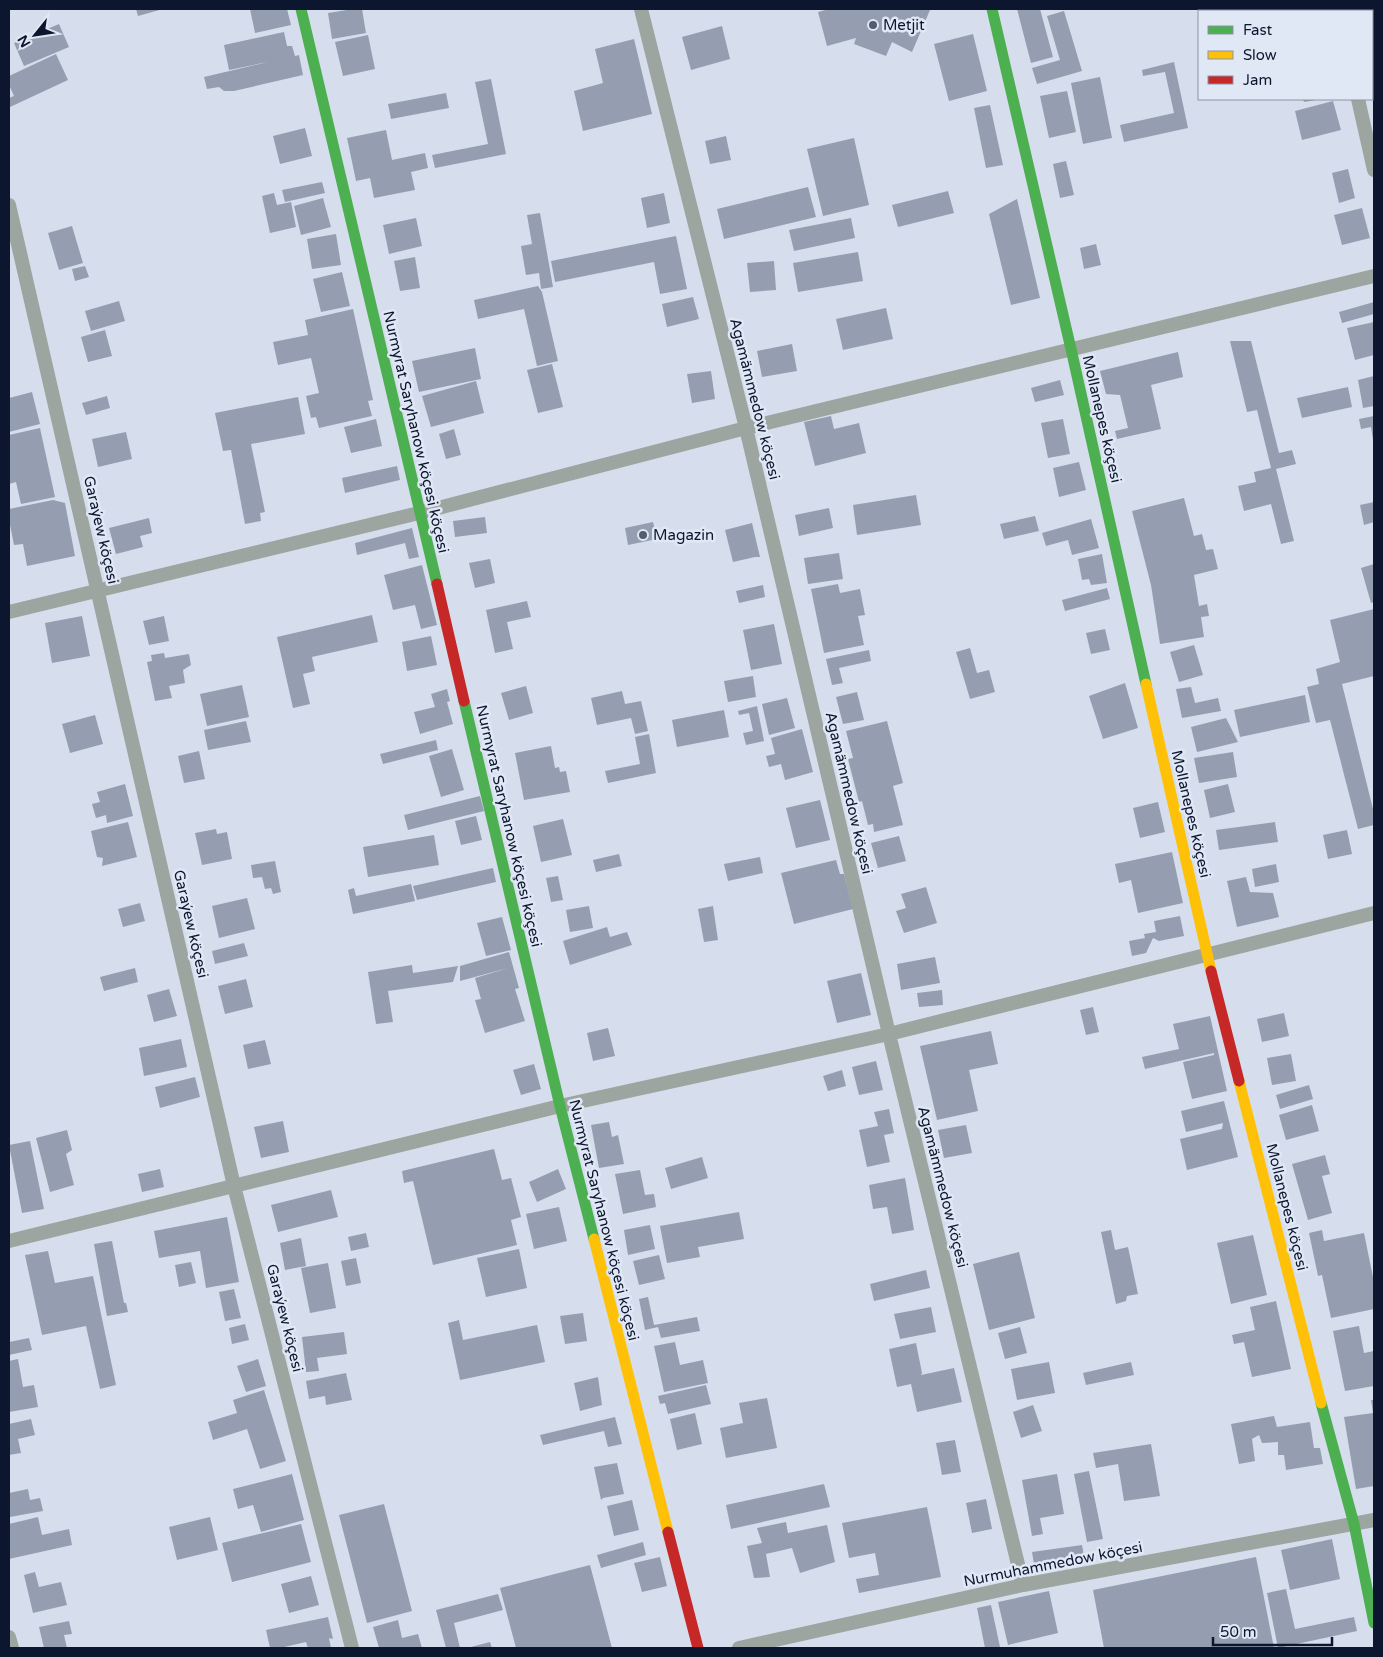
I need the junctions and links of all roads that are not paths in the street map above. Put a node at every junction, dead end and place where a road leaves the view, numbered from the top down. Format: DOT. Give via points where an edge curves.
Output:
graph roads {
  1 [pos="301,9"];
  2 [pos="641,9"];
  3 [pos="992,9"];
  4 [pos="1358,100"];
  5 [pos="1374,170"];
  6 [pos="9,205"];
  7 [pos="1374,276"];
  8 [pos="1071,349"];
  9 [pos="746,428"];
  10 [pos="419,513"];
  11 [pos="98,590"];
  12 [pos="9,612"];
  13 [pos="1374,913"];
  14 [pos="1208,956"];
  15 [pos="889,1034"];
  16 [pos="560,1106"];
  17 [pos="234,1186"];
  18 [pos="9,1240"];
  19 [pos="1374,1520"];
  20 [pos="1354,1524"];
  21 [pos="1023,1585"];
  22 [pos="1374,1623"];
  23 [pos="9,1637"];
  24 [pos="12,1648"];
  25 [pos="352,1648"];
  26 [pos="698,1648"];
  27 [pos="740,1648"];
  1 -- 10 [label="street, Nurmyrat Saryhanow köçesi köçesi"];
  2 -- 9 [label="street, Agamämmedow köçesi"];
  3 -- 8 [label="street, Mollanepes köçesi"];
  4 -- 5 [label="street"];
  6 -- 11 [label="street, Garaýew köçesi"];
  7 -- 8 [label="street"];
  8 -- 9 [label="street"];
  8 -- 14 [label="street, Mollanepes köçesi"];
  9 -- 10 [label="street"];
  9 -- 15 [label="street, Agamämmedow köçesi"];
  10 -- 11 [label="street"];
  10 -- 16 [label="street, Nurmyrat Saryhanow köçesi köçesi"];
  11 -- 12 [label="street"];
  11 -- 17 [label="street, Garaýew köçesi"];
  13 -- 14 [label="street"];
  14 -- 15 [label="street"];
  14 -- 20 [label="street, Mollanepes köçesi"];
  15 -- 16 [label="street"];
  15 -- 21 [label="street, Agamämmedow köçesi"];
  16 -- 17 [label="street"];
  16 -- 26 [label="street, Nurmyrat Saryhanow köçesi köçesi"];
  17 -- 18 [label="street"];
  17 -- 25 [label="street, Garaýew köçesi"];
  19 -- 20 [label="street, Nurmuhammedow köçesi"];
  20 -- 21 [label="street, Nurmuhammedow köçesi"];
  20 -- 22 [label="street, Mollanepes köçesi"];
  21 -- 27 [label="street, Nurmuhammedow köçesi"];
  23 -- 24 [label="street"];
}
